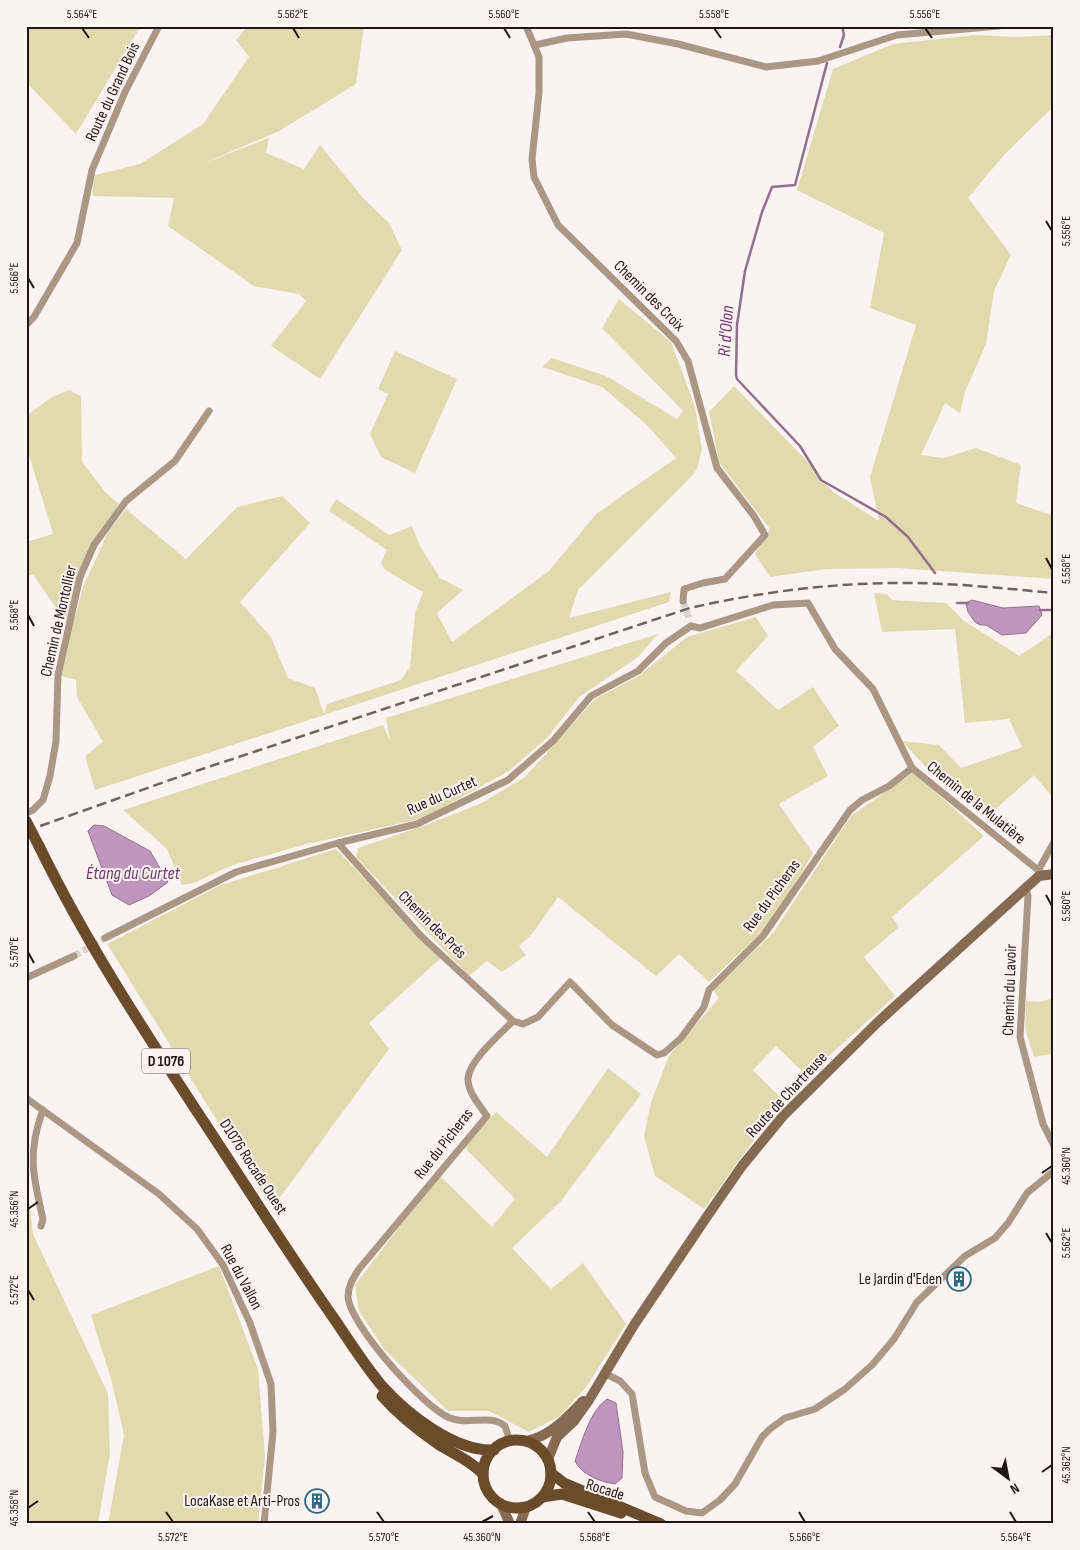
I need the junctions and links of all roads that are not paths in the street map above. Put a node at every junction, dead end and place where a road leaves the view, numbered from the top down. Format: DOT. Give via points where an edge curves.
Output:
graph roads {
  1 [pos="160,26"];
  2 [pos="526,26"];
  3 [pos="999,26"];
  4 [pos="535,45"];
  5 [pos="26,325"];
  6 [pos="209,411"];
  7 [pos="683,601"];
  8 [pos="690,623"];
  9 [pos="912,768"];
  10 [pos="26,813"];
  11 [pos="26,821"];
  12 [pos="1054,842"];
  13 [pos="338,843"];
  14 [pos="1041,871"];
  15 [pos="1054,874"];
  16 [pos="1026,889"];
  17 [pos="105,938"];
  18 [pos="74,956"];
  19 [pos="26,978"];
  20 [pos="512,1021"];
  21 [pos="26,1098"];
  22 [pos="43,1110"];
  23 [pos="1054,1146"];
  24 [pos="1054,1171"];
  25 [pos="41,1226"];
  26 [pos="301,1271"];
  27 [pos="604,1373"];
  28 [pos="595,1387"];
  29 [pos="510,1441"];
  30 [pos="527,1442"];
  31 [pos="494,1450"];
  32 [pos="548,1459"];
  33 [pos="552,1473"];
  34 [pos="483,1474"];
  35 [pos="542,1497"];
  36 [pos="501,1504"];
  37 [pos="526,1507"];
  38 [pos="659,1523"];
  39 [pos="264,1524"];
  40 [pos="510,1524"];
  41 [pos="520,1524"];
  1 -- 5 [label="street, Route du Grand Bois" via="125,92 92,170 77,243 34,317"];
  2 -- 4 [label="street, Chemin des Croix"];
  3 -- 4 [label="street" via="897,36 818,61 766,67 626,34 567,38"];
  4 -- 7 [label="street, Chemin des Croix" via="539,57 539,93 532,159 534,177 558,225 676,341 688,361 717,468 765,535 725,579 703,582 684,590"];
  6 -- 10 [label="street, Chemin de Montollier" via="175,461 126,502 94,544 80,577 58,675 56,741 50,776 43,800"];
  8 -- 9 [label="street, Chemin de la Mulatière" via="700,628 773,605 808,603 835,650 873,689"];
  8 -- 13 [label="street, Rue du Curtet" via="638,671 591,696 553,740 508,780 417,824"];
  9 -- 14 [label="street, Chemin de la Mulatière"];
  9 -- 20 [label="street, Rue du Picheras" via="890,786 850,810 763,936 709,990 704,1007 681,1038 664,1053 657,1055 612,1025 570,982 538,1017 523,1024"];
  11 -- 26 [label="main road, D1076 Rocade Ouest / D 1076, bridge" via="93,950"];
  12 -- 14 [label="street"];
  13 -- 17 [label="street, Rue du Curtet" via="236,872"];
  13 -- 20 [label="street, Chemin des Prés" via="421,936"];
  14 -- 15 [label="main road"];
  14 -- 16 [label="main road, Route de Chartreuse"];
  16 -- 23 [label="street, Chemin du Lavoir" via="1020,1037 1043,1124"];
  16 -- 27 [label="main road, Route de Chartreuse" via="879,1021 783,1116 717,1202"];
  18 -- 19 [label="street"];
  20 -- 29 [label="street, Rue du Picheras" via="472,1064 468,1079 474,1098 487,1116 359,1269 351,1281 348,1298 354,1314 379,1351 440,1412 460,1421 501,1422"];
  21 -- 22 [label="street, Rue du Vallon"];
  22 -- 25 [label="street" via="34,1133 33,1178 43,1219"];
  22 -- 39 [label="street, Rue du Vallon" via="159,1194 197,1229 223,1265 250,1323 271,1384 273,1432"];
  24 -- 27 [label="street" via="1027,1193 995,1238 965,1256 917,1302 894,1339 872,1364 845,1388 811,1411 785,1418 762,1437 735,1484 702,1513 686,1511 655,1497 646,1473 632,1394 620,1381"];
  26 -- 31 [label="main road, D1076 Rocade Ouest / D 1076" via="367,1366 395,1399 422,1421 468,1448"];
  26 -- 34 [label="main road, D 1076" via="327,1318 378,1392 413,1425 473,1463"];
  27 -- 28 [label="main road, Route de Chartreuse"];
  28 -- 30 [label="main road, Route de Chartreuse" via="552,1430"];
  28 -- 32 [label="main road, Route de Chartreuse" via="582,1411 557,1438"];
  29 -- 30 [label="main road"];
  29 -- 31 [label="main road"];
  30 -- 32 [label="main road" via="536,1445"];
  31 -- 34 [label="main road" via="488,1457"];
  32 -- 33 [label="main road"];
  33 -- 35 [label="main road" via="551,1482"];
  33 -- 38 [label="main road, Rocade" via="564,1483"];
  34 -- 36 [label="main road" via="485,1486"];
  35 -- 37 [label="main road"];
  35 -- 38 [label="main road, Rocade" via="562,1494"];
  36 -- 37 [label="main road" via="513,1508"];
  36 -- 40 [label="main road"];
  37 -- 41 [label="main road"];
}
